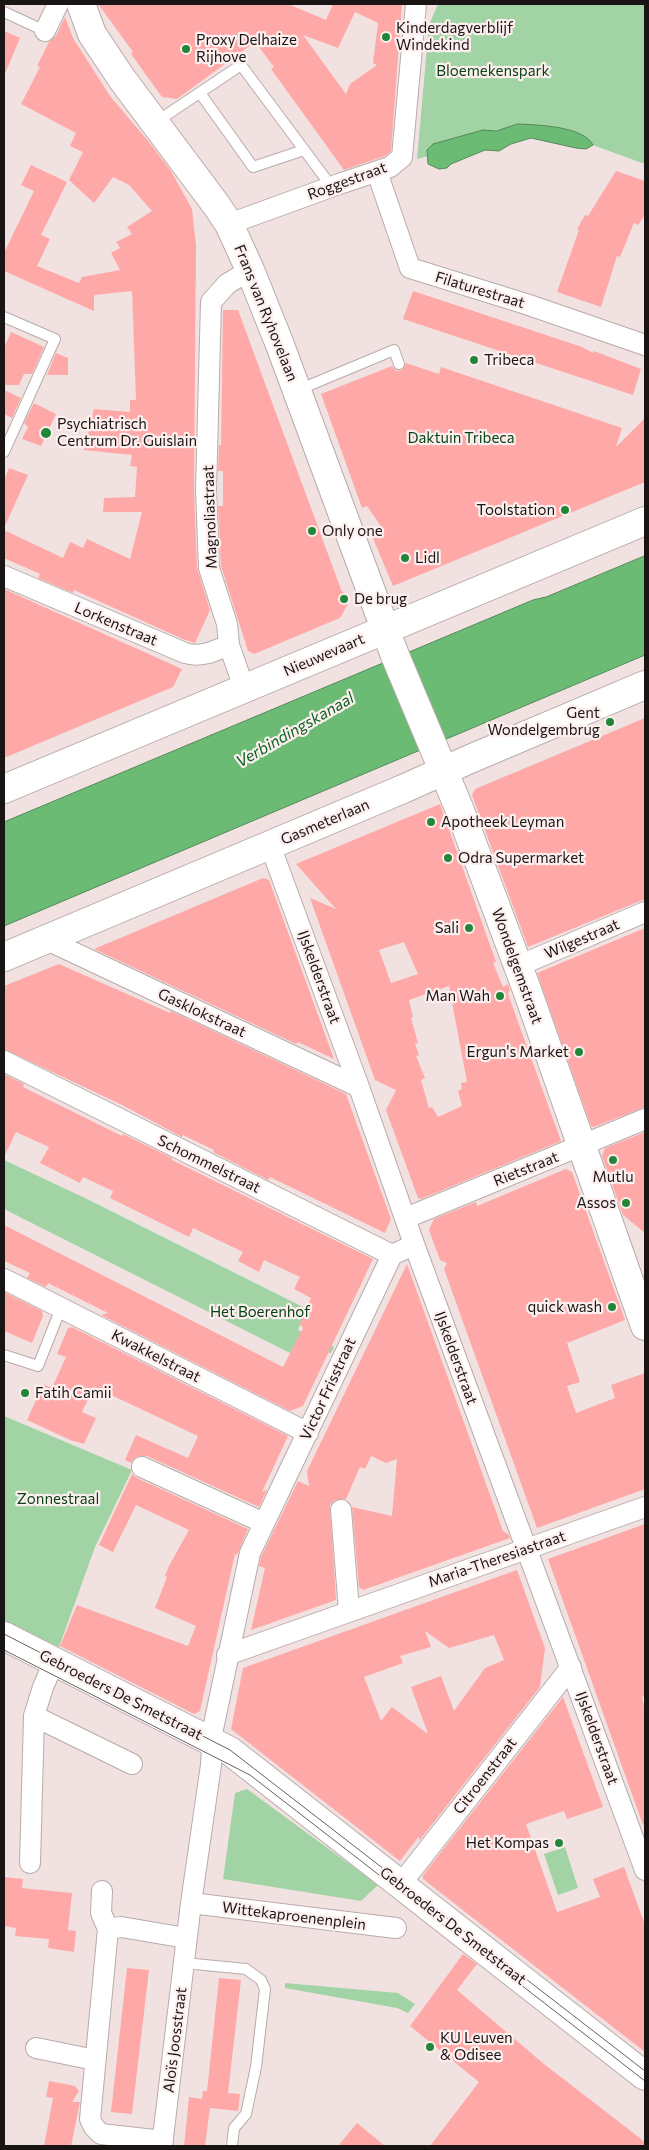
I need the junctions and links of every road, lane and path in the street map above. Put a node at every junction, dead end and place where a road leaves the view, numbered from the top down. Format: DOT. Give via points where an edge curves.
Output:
graph roads {
  1 [pos="58,4"];
  2 [pos="82,4"];
  3 [pos="416,4"];
  4 [pos="4,12"];
  5 [pos="45,31"];
  6 [pos="200,93"];
  7 [pos="155,122"];
  8 [pos="304,150"];
  9 [pos="377,172"];
  10 [pos="331,186"];
  11 [pos="229,224"];
  12 [pos="250,270"];
  13 [pos="4,317"];
  14 [pos="645,345"];
  15 [pos="398,364"];
  16 [pos="297,391"];
  17 [pos="4,452"];
  18 [pos="645,521"];
  19 [pos="4,576"];
  20 [pos="390,641"];
  21 [pos="229,645"];
  22 [pos="645,684"];
  23 [pos="244,688"];
  24 [pos="439,760"];
  25 [pos="4,789"];
  26 [pos="270,845"];
  27 [pos="645,912"];
  28 [pos="45,939"];
  29 [pos="4,956"];
  30 [pos="518,966"];
  31 [pos="4,1062"];
  32 [pos="359,1087"];
  33 [pos="645,1119"];
  34 [pos="582,1146"];
  35 [pos="406,1218"];
  36 [pos="414,1244"];
  37 [pos="392,1255"];
  38 [pos="4,1279"];
  39 [pos="61,1308"];
  40 [pos="645,1326"];
  41 [pos="4,1355"];
  42 [pos="308,1433"];
  43 [pos="142,1467"];
  44 [pos="645,1507"];
  45 [pos="341,1510"];
  46 [pos="264,1524"];
  47 [pos="527,1549"];
  48 [pos="349,1611"];
  49 [pos="4,1636"];
  50 [pos="4,1648"];
  51 [pos="227,1655"];
  52 [pos="52,1667"];
  53 [pos="570,1667"];
  54 [pos="34,1716"];
  55 [pos="212,1745"];
  56 [pos="132,1764"];
  57 [pos="30,1863"];
  58 [pos="645,1870"];
  59 [pos="400,1885"];
  60 [pos="102,1891"];
  61 [pos="191,1903"];
  62 [pos="396,1928"];
  63 [pos="108,1929"];
  64 [pos="186,1938"];
  65 [pos="184,1963"];
  66 [pos="36,2048"];
  67 [pos="95,2060"];
  68 [pos="645,2076"];
  69 [pos="162,2144"];
  70 [pos="232,2146"];
  1 -- 5 [label="street"];
  2 -- 7 [label="street, Frans van Ryhovelaan" via="92,34"];
  3 -- 9 [label="street, Roggestraat" via="402,157"];
  4 -- 5 [label="lane"];
  6 -- 7 [label="lane"];
  6 -- 8 [label="lane" via="253,167"];
  6 -- 8 [label="lane" via="241,65"];
  7 -- 11 [label="street, Frans van Ryhovelaan"];
  8 -- 10 [label="lane"];
  9 -- 10 [label="street, Roggestraat"];
  9 -- 14 [label="street, Filaturestraat" via="410,268"];
  10 -- 11 [label="street, Roggestraat"];
  11 -- 12 [label="street, Frans van Ryhovelaan"];
  12 -- 16 [label="street, Frans van Ryhovelaan"];
  12 -- 21 [label="street, Magnoliastraat" via="227,284 211,302 206,490 209,568 227,624"];
  13 -- 17 [label="lane" via="56,339"];
  15 -- 16 [label="lane" via="394,350"];
  16 -- 20 [label="street, Frans van Ryhovelaan"];
  18 -- 20 [label="street, Nieuwevaart"];
  19 -- 21 [label="street, Lorkenstraat" via="185,653 205,655"];
  20 -- 23 [label="street, Nieuwevaart"];
  20 -- 24 [label="street, Frans van Ryhovelaan"];
  21 -- 23 [label="street, Magnoliastraat"];
  22 -- 24 [label="street, Gasmeterlaan"];
  23 -- 25 [label="street, Nieuwevaart"];
  24 -- 26 [label="street, Gasmeterlaan"];
  24 -- 30 [label="street, Wondelgemstraat"];
  26 -- 28 [label="street, Gasmeterlaan"];
  26 -- 32 [label="street, IJskelderstraat"];
  27 -- 30 [label="street, Wilgestraat"];
  28 -- 29 [label="street, Gasmeterlaan"];
  28 -- 32 [label="street, Gasklokstraat"];
  30 -- 34 [label="street, Wondelgemstraat"];
  31 -- 37 [label="street, Schommelstraat"];
  32 -- 35 [label="street, IJskelderstraat"];
  33 -- 34 [label="street, Rietstraat"];
  34 -- 35 [label="street, Rietstraat"];
  34 -- 40 [label="street, Wondelgemstraat"];
  35 -- 36 [label="street, IJskelderstraat"];
  36 -- 37 [label="street"];
  36 -- 47 [label="street, IJskelderstraat"];
  37 -- 42 [label="street, Victor Frisstraat"];
  38 -- 39 [label="street, Kwakkelstraat"];
  39 -- 41 [label="lane" via="38,1366"];
  39 -- 42 [label="street, Kwakkelstraat"];
  42 -- 46 [label="street, Victor Frisstraat"];
  43 -- 46 [label="street"];
  44 -- 47 [label="street, Maria-Theresiastraat"];
  45 -- 48 [label="street"];
  46 -- 51 [label="street, Victor Frisstraat" via="250,1553"];
  47 -- 48 [label="street, Maria-Theresiastraat"];
  47 -- 53 [label="street, IJskelderstraat"];
  48 -- 51 [label="street, Maria-Theresiastraat"];
  49 -- 52 [label="street, Gebroeders De Smetstraat"];
  50 -- 52 [label="street, Gebroeders De Smetstraat"];
  51 -- 55 [label="street, Victor Frisstraat"];
  52 -- 54 [label="street"];
  52 -- 55 [label="street, Gebroeders De Smetstraat"];
  53 -- 58 [label="street, IJskelderstraat"];
  53 -- 59 [label="street, Citroenstraat"];
  54 -- 56 [label="street"];
  54 -- 57 [label="street"];
  55 -- 59 [label="street, Gebroeders De Smetstraat" via="230,1751"];
  55 -- 61 [label="street, Aloïs Joosstraat"];
  59 -- 68 [label="street, Gebroeders De Smetstraat"];
  60 -- 63 [label="street, Aloïs Joosstraat" via="101,1913"];
  61 -- 62 [label="street, Wittekaproenenplein"];
  61 -- 64 [label="street, Aloïs Joosstraat"];
  63 -- 64 [label="street" via="121,1927"];
  63 -- 67 [label="street, Aloïs Joosstraat"];
  64 -- 65 [label="street, Aloïs Joosstraat"];
  65 -- 69 [label="street, Aloïs Joosstraat"];
  65 -- 70 [label="lane" via="246,1969 261,1980 265,1989 256,2067 246,2114 234,2128"];
  66 -- 67 [label="street"];
  67 -- 69 [label="street, Aloïs Joosstraat" via="90,2119 94,2127 101,2134"];
}
